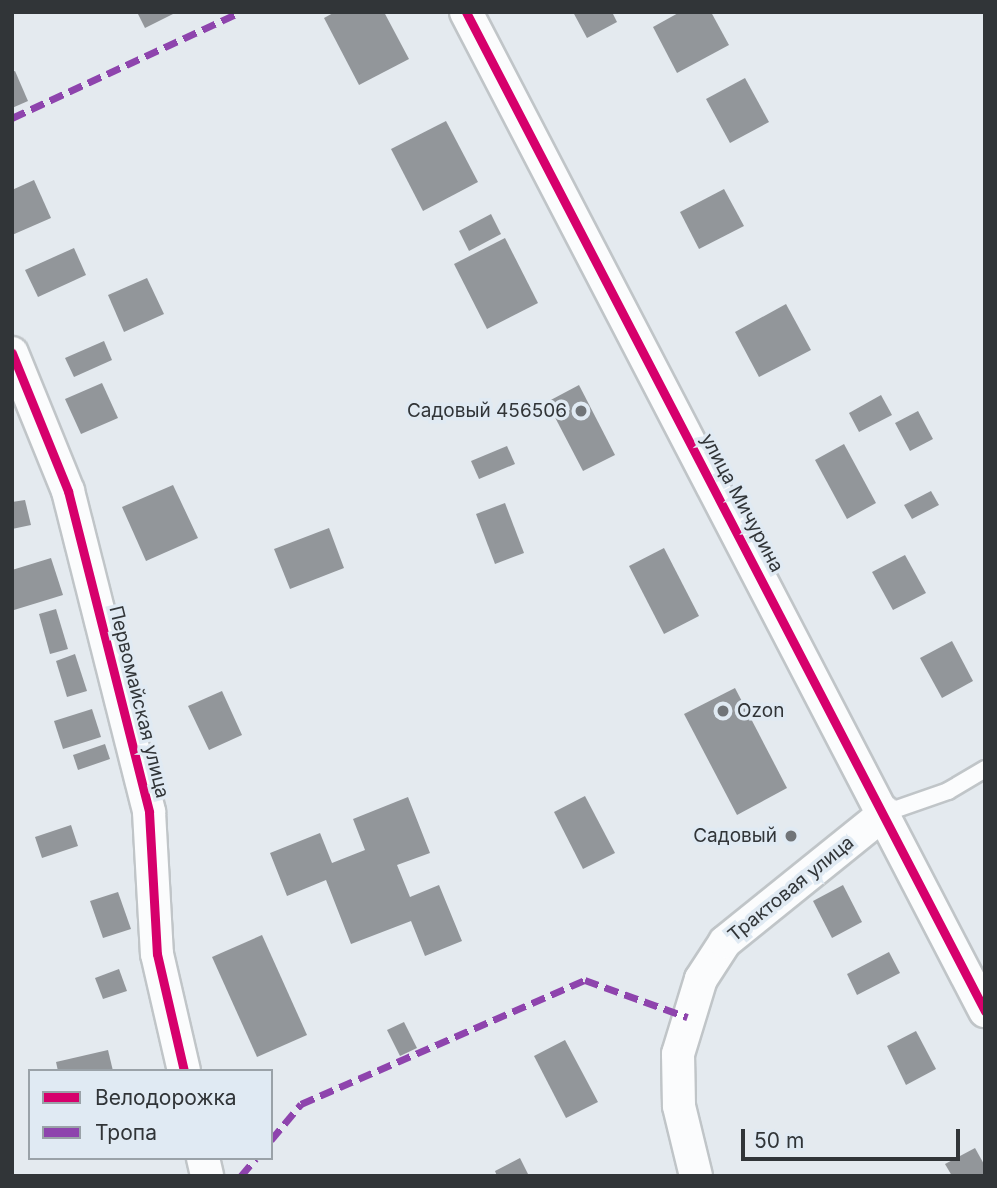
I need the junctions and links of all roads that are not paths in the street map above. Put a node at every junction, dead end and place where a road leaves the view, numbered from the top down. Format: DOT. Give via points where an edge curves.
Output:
graph roads {
  1 [pos="466,12"];
  2 [pos="12,353"];
  3 [pos="985,769"];
  4 [pos="885,813"];
  5 [pos="985,1011"];
  6 [pos="184,1069"];
  7 [pos="696,1176"];
  1 -- 4 [label="street, улица Мичурина"];
  2 -- 6 [label="street, Первомайская улица" via="68,491 149,812 157,954"];
  3 -- 4 [label="lane" via="948,791"];
  4 -- 5 [label="street, улица Мичурина"];
  4 -- 7 [label="street, Трактовая улица" via="724,942 701,979 678,1054 678,1106"];
}
